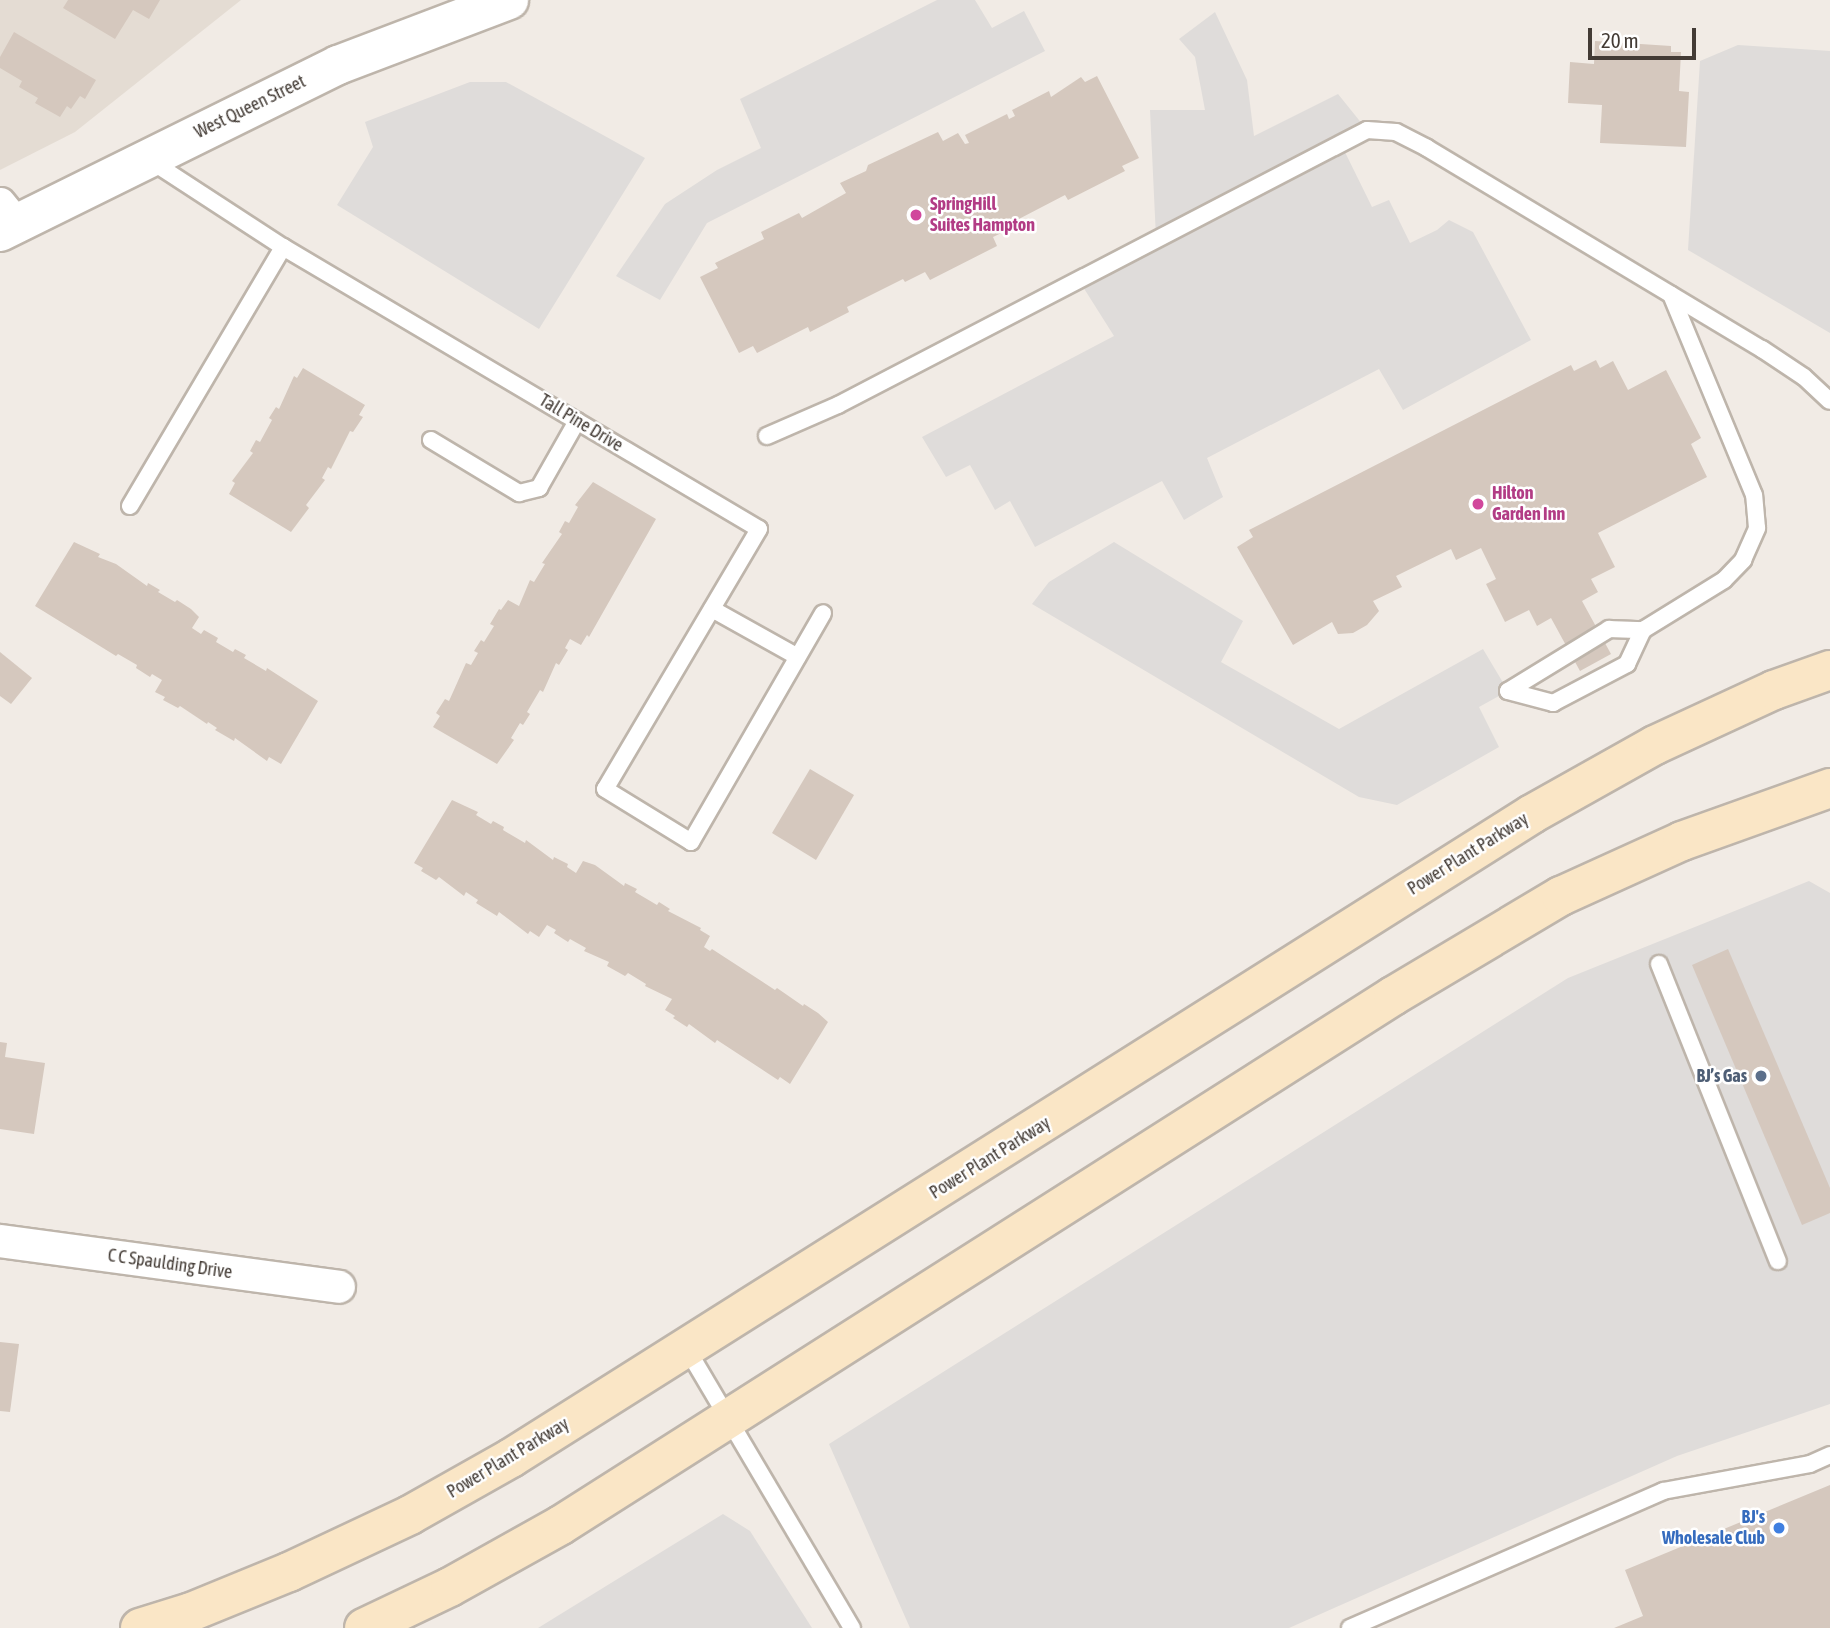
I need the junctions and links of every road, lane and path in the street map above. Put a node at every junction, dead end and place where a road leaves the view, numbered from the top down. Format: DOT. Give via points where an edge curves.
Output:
graph roads {
  1 [pos="509,0"];
  2 [pos="146,157"];
  3 [pos="5,220"];
  4 [pos="283,247"];
  5 [pos="1671,295"];
  6 [pos="1830,401"];
  7 [pos="577,421"];
  8 [pos="767,436"];
  9 [pos="431,440"];
  10 [pos="130,506"];
  11 [pos="712,609"];
  12 [pos="823,613"];
  13 [pos="1643,630"];
  14 [pos="798,657"];
  15 [pos="1830,670"];
  16 [pos="1830,788"];
  17 [pos="1659,964"];
  18 [pos="0,1241"];
  19 [pos="1778,1261"];
  20 [pos="339,1287"];
  21 [pos="687,1349"];
  22 [pos="730,1419"];
  23 [pos="1830,1455"];
  24 [pos="140,1628"];
  25 [pos="364,1628"];
  26 [pos="852,1628"];
  27 [pos="1350,1628"];
  1 -- 2 [label="street, West Queen Street" via="338,65"];
  2 -- 3 [label="street, West Queen Street"];
  2 -- 4 [label="lane, Tall Pine Drive"];
  4 -- 7 [label="lane, Tall Pine Drive"];
  4 -- 10 [label="lane"];
  5 -- 6 [label="lane" via="1794,370"];
  5 -- 8 [label="lane" via="1406,137 1367,131 838,405"];
  5 -- 13 [label="lane" via="1754,495 1757,528 1743,559 1724,580"];
  7 -- 9 [label="lane" via="538,488 520,493"];
  7 -- 11 [label="lane, Tall Pine Drive" via="759,529"];
  11 -- 14 [label="lane"];
  11 -- 14 [label="lane, Tall Pine Drive" via="605,789 691,842"];
  12 -- 14 [label="lane"];
  13 -- 13 [label="lane" via="1609,629 1508,691 1553,703 1627,664"];
  15 -- 21 [label="main road, Power Plant Parkway" via="1774,690 1655,745 1532,814"];
  16 -- 22 [label="main road" via="1682,842 1561,896 1393,996"];
  17 -- 19 [label="lane"];
  18 -- 20 [label="street, C C Spaulding Drive"];
  21 -- 22 [label="lane"];
  21 -- 24 [label="main road, Power Plant Parkway" via="410,1515 289,1572"];
  22 -- 25 [label="main road" via="561,1525 450,1587"];
  22 -- 26 [label="lane"];
  23 -- 27 [label="lane" via="1810,1464 1663,1491"];
}
